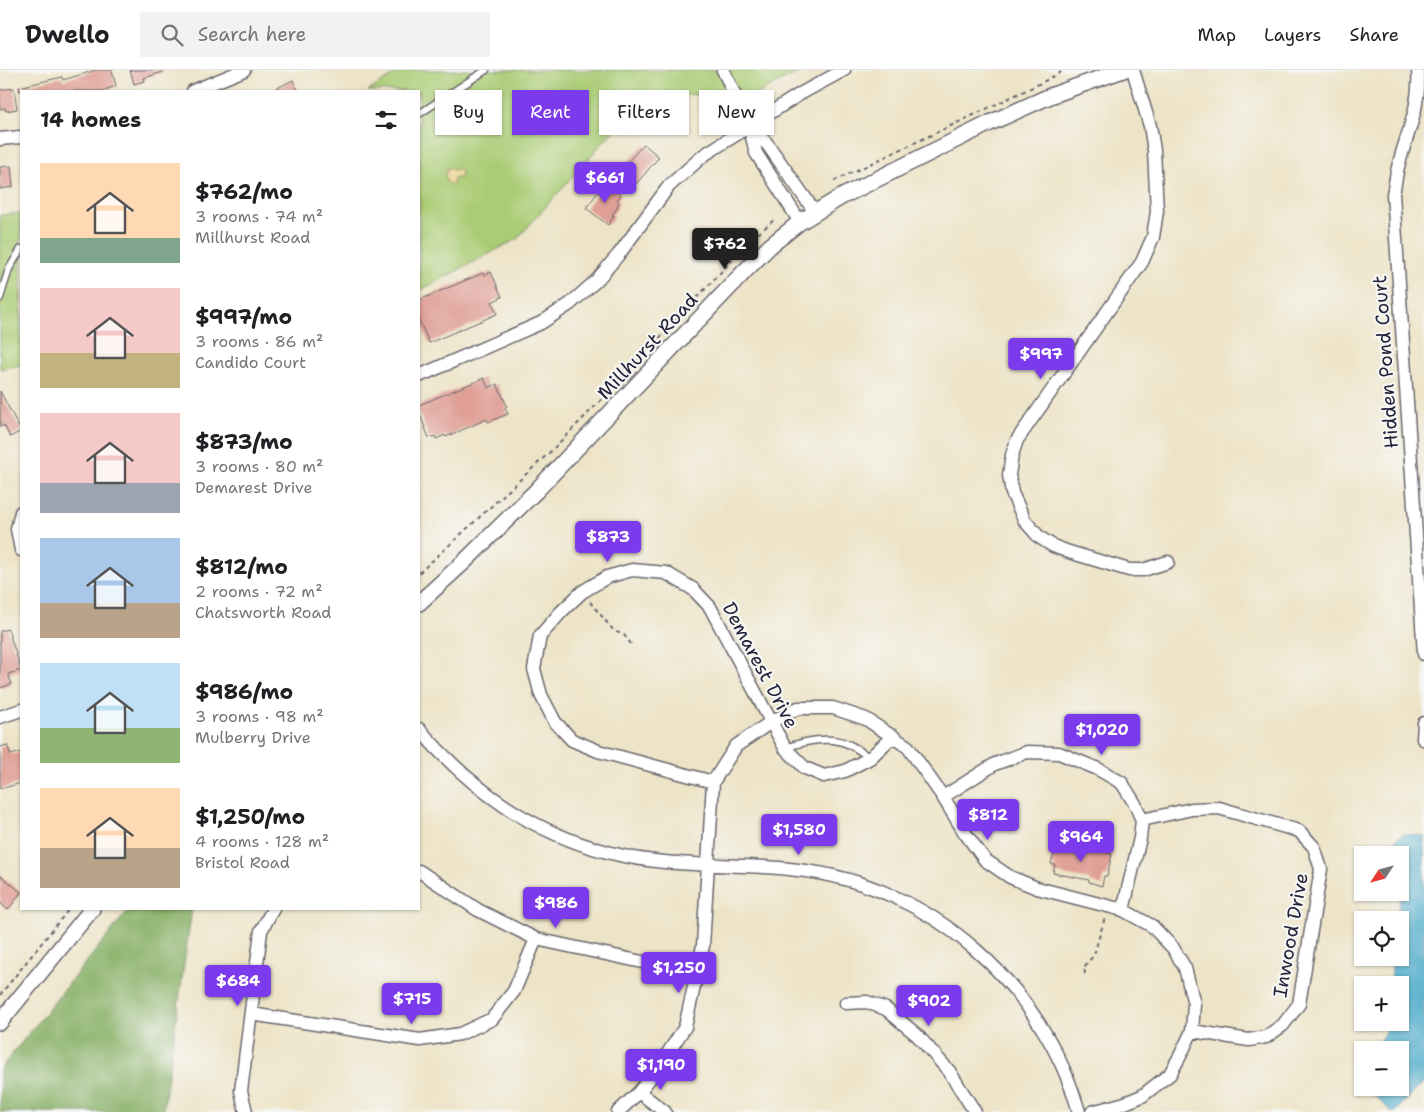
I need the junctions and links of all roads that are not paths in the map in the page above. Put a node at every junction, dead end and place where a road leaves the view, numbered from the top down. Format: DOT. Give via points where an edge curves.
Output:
graph roads {
  1 [pos="244,70"];
  2 [pos="486,70"];
  3 [pos="723,70"];
  4 [pos="844,70"];
  5 [pos="1123,70"];
  6 [pos="1133,70"];
  7 [pos="1418,70"];
  8 [pos="196,90"];
  9 [pos="732,90"];
  10 [pos="774,110"];
  11 [pos="420,113"];
  12 [pos="735,135"];
  13 [pos="751,135"];
  14 [pos="758,135"];
  15 [pos="20,137"];
  16 [pos="0,138"];
  17 [pos="815,212"];
  18 [pos="800,222"];
  19 [pos="20,251"];
  20 [pos="0,298"];
  21 [pos="420,376"];
  22 [pos="20,516"];
  23 [pos="20,545"];
  24 [pos="1168,562"];
  25 [pos="420,602"];
  26 [pos="1424,654"];
  27 [pos="20,710"];
  28 [pos="0,717"];
  29 [pos="770,722"];
  30 [pos="1424,723"];
  31 [pos="420,730"];
  32 [pos="893,736"];
  33 [pos="1423,739"];
  34 [pos="785,748"];
  35 [pos="870,758"];
  36 [pos="713,782"];
  37 [pos="943,797"];
  38 [pos="1142,820"];
  39 [pos="709,865"];
  40 [pos="420,872"];
  41 [pos="91,910"];
  42 [pos="272,910"];
  43 [pos="1123,910"];
  44 [pos="536,939"];
  45 [pos="698,974"];
  46 [pos="846,1003"];
  47 [pos="251,1014"];
  48 [pos="0,1022"];
  49 [pos="1192,1031"];
  50 [pos="639,1092"];
  51 [pos="246,1112"];
  52 [pos="618,1112"];
  53 [pos="665,1112"];
  54 [pos="976,1112"];
  55 [pos="1079,1112"];
  56 [pos="1092,1112"];
  1 -- 8 [label="street"];
  2 -- 11 [label="lane"];
  3 -- 9 [label="street"];
  4 -- 10 [label="street"];
  5 -- 17 [label="street, Millhurst Road" via="1050,96 990,123"];
  6 -- 24 [label="street" via="1154,150 1158,212 1153,237 1142,262 1017,440 1009,475 1012,493 1025,520 1039,537 1053,546 1129,570 1143,570"];
  7 -- 26 [label="street, Hidden Pond Court" via="1416,106 1393,194"];
  12 -- 21 [label="street" via="704,155 669,186 619,254 570,304 541,323"];
  13 -- 18 [label="street" via="756,153"];
  14 -- 17 [label="street"];
  15 -- 16 [label="street"];
  17 -- 18 [label="street, Millhurst Road"];
  18 -- 25 [label="street, Millhurst Road" via="721,295 536,492"];
  19 -- 20 [label="lane" via="9,269"];
  22 -- 23 [label="street" via="17,529"];
  27 -- 28 [label="street"];
  29 -- 32 [label="street" via="798,708 833,708 866,719"];
  29 -- 34 [label="street, Demarest Drive"];
  29 -- 36 [label="street" via="736,746"];
  29 -- 36 [label="street, Demarest Drive" via="710,607 693,590 666,573 632,570 607,577 582,592 561,612 540,636 534,669 541,695 555,722 572,740 598,750"];
  30 -- 33 [label="street"];
  31 -- 39 [label="street" via="479,788 503,806 554,834 640,859"];
  32 -- 35 [label="street, Demarest Drive"];
  32 -- 37 [label="street" via="908,747"];
  34 -- 35 [label="lane" via="805,741 831,740 850,744"];
  34 -- 35 [label="street, Demarest Drive" via="805,768 824,776 845,771"];
  36 -- 39 [label="street"];
  37 -- 38 [label="street" via="995,764 1027,752 1059,754 1098,769 1122,783"];
  37 -- 43 [label="street" via="985,860 1010,877 1037,888"];
  38 -- 43 [label="street"];
  38 -- 49 [label="street, Inwood Drive" via="1192,809 1219,808 1298,831 1314,847 1321,870 1299,1004 1283,1025 1266,1038 1249,1040"];
  39 -- 45 [label="street"];
  39 -- 55 [label="street" via="826,874 883,891 936,919 986,958 1025,1002 1060,1060"];
  40 -- 44 [label="street" via="478,910"];
  41 -- 48 [label="street"];
  42 -- 47 [label="street" via="261,931"];
  43 -- 49 [label="street" via="1152,926 1173,948 1185,968 1194,1004"];
  44 -- 45 [label="street"];
  44 -- 47 [label="street" via="514,991 492,1019 460,1034 420,1040"];
  45 -- 50 [label="street" via="685,1027"];
  46 -- 54 [label="street" via="867,1002 886,1009 918,1036 949,1071"];
  47 -- 51 [label="street" via="241,1091"];
  49 -- 56 [label="street" via="1170,1074 1156,1086 1125,1103"];
  50 -- 52 [label="street"];
  50 -- 53 [label="street"];
}
